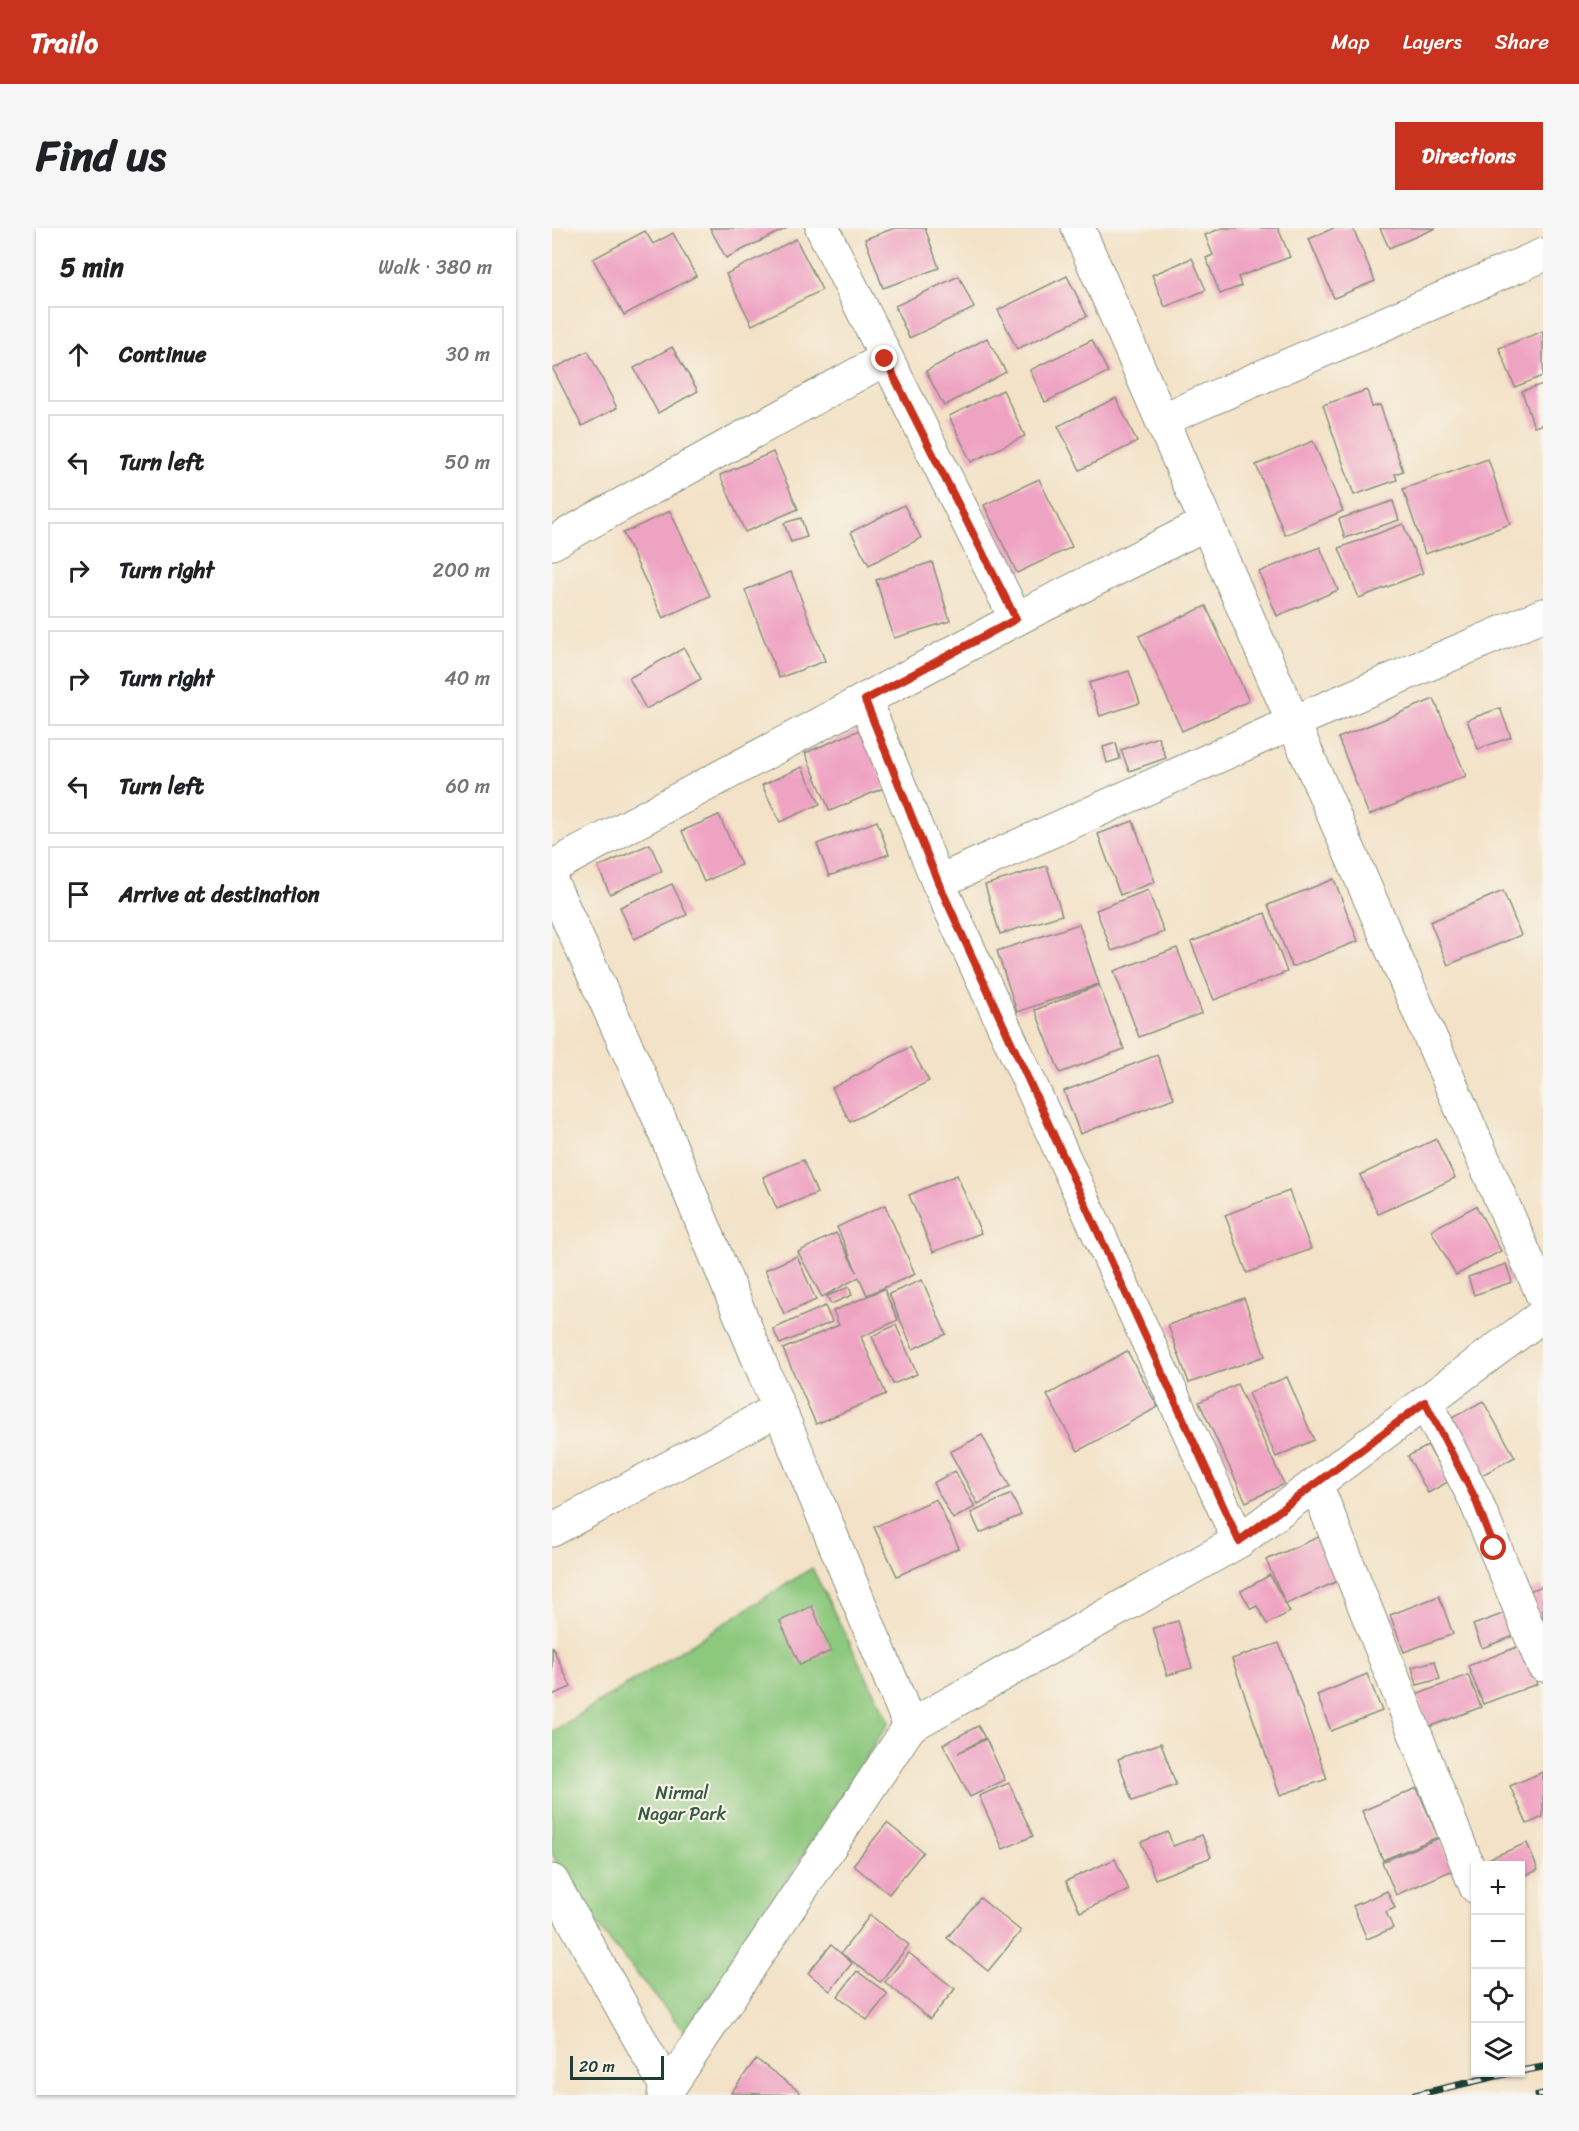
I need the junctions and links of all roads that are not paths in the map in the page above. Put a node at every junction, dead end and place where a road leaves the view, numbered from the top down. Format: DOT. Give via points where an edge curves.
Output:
graph roads {
  1 [pos="822,228"];
  2 [pos="1078,228"];
  3 [pos="1543,255"];
  4 [pos="885,359"];
  5 [pos="1162,420"];
  6 [pos="1207,524"];
  7 [pos="552,543"];
  8 [pos="1543,615"];
  9 [pos="1016,619"];
  10 [pos="865,700"];
  11 [pos="1294,722"];
  12 [pos="552,867"];
  13 [pos="938,882"];
  14 [pos="552,884"];
  15 [pos="1543,1296"];
  16 [pos="1543,1315"];
  17 [pos="1425,1402"];
  18 [pos="779,1410"];
  19 [pos="1316,1484"];
  20 [pos="552,1530"];
  21 [pos="1239,1541"];
  22 [pos="1543,1665"];
  23 [pos="910,1726"];
  24 [pos="1471,1874"];
  25 [pos="552,1881"];
  26 [pos="560,1915"];
  27 [pos="666,2094"];
  1 -- 4 [label="street"];
  2 -- 5 [label="street"];
  3 -- 5 [label="street"];
  4 -- 7 [label="street"];
  4 -- 9 [label="street"];
  5 -- 6 [label="street"];
  6 -- 9 [label="street"];
  6 -- 11 [label="street"];
  8 -- 11 [label="street"];
  9 -- 10 [label="street"];
  10 -- 12 [label="street"];
  10 -- 13 [label="street"];
  11 -- 13 [label="street"];
  11 -- 15 [label="street"];
  13 -- 21 [label="street"];
  14 -- 18 [label="street" via="659,1118"];
  16 -- 17 [label="street"];
  17 -- 19 [label="street"];
  17 -- 22 [label="street" via="1475,1498"];
  18 -- 20 [label="street"];
  18 -- 23 [label="street"];
  19 -- 21 [label="street"];
  19 -- 24 [label="street"];
  21 -- 23 [label="street"];
  23 -- 27 [label="street"];
  25 -- 26 [label="street"];
  26 -- 27 [label="street"];
}
